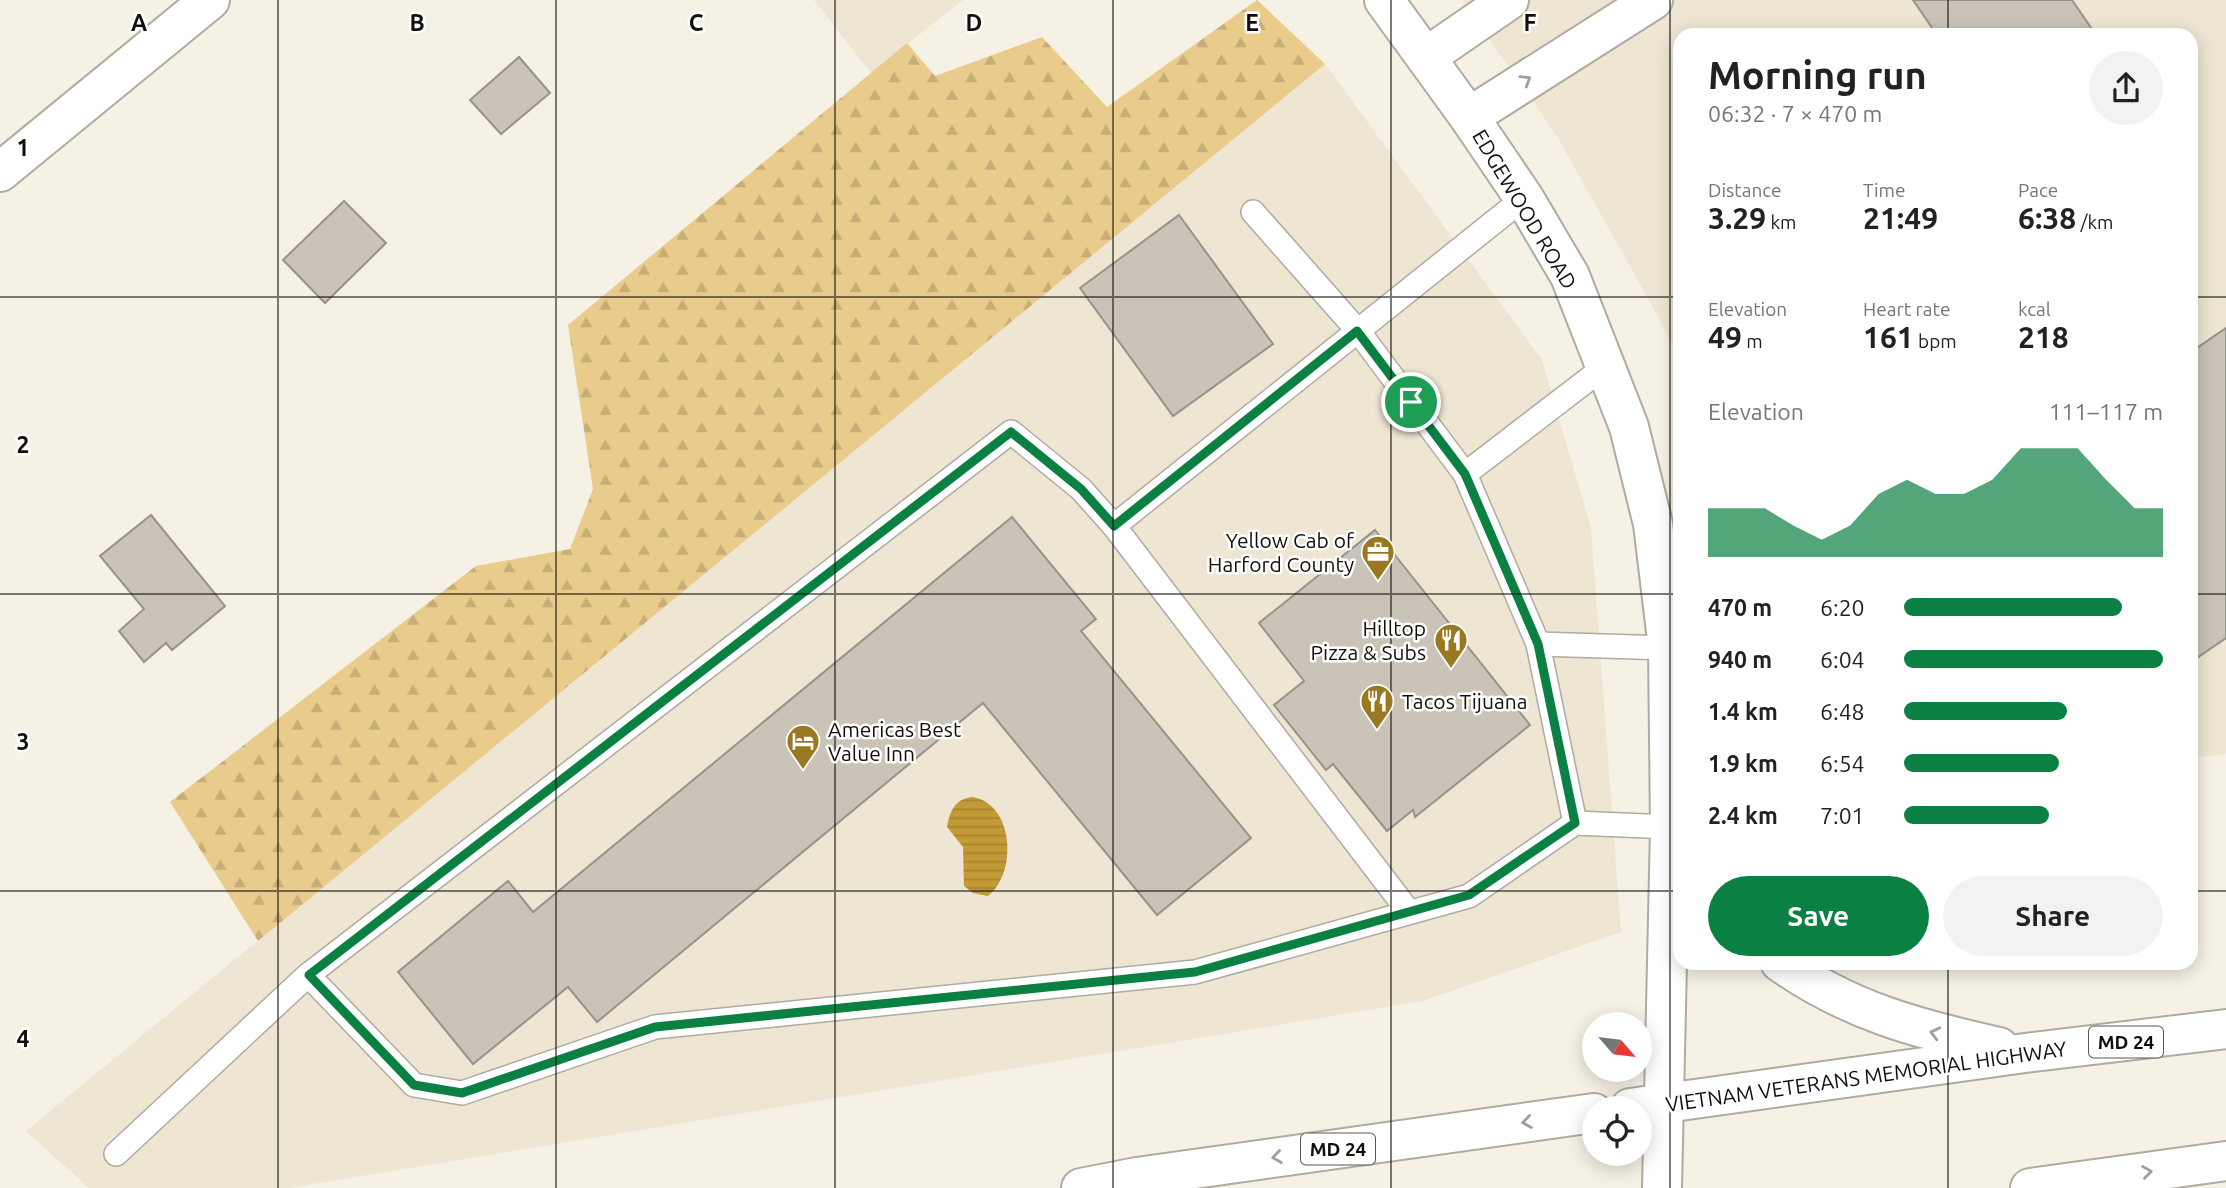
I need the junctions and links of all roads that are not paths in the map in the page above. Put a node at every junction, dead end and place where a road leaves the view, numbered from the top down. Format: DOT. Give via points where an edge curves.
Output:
graph roads {
  1 [pos="210,0"];
  2 [pos="1384,0"];
  3 [pos="1510,0"];
  4 [pos="1653,0"];
  5 [pos="1426,57"];
  6 [pos="1469,117"];
  7 [pos="0,172"];
  8 [pos="1524,198"];
  9 [pos="1253,212"];
  10 [pos="1357,331"];
  11 [pos="1607,365"];
  12 [pos="1465,474"];
  13 [pos="1114,526"];
  14 [pos="1538,644"];
  15 [pos="1668,648"];
  16 [pos="1673,782"];
  17 [pos="1575,823"];
  18 [pos="1673,835"];
  19 [pos="1673,854"];
  20 [pos="1409,912"];
  21 [pos="1791,970"];
  22 [pos="309,975"];
  23 [pos="2226,1029"];
  24 [pos="2025,1053"];
  25 [pos="1648,1096"];
  26 [pos="1652,1104"];
  27 [pos="1582,1115"];
  28 [pos="1652,1133"];
  29 [pos="116,1154"];
  30 [pos="2226,1161"];
  31 [pos="1081,1188"];
  32 [pos="1662,1188"];
  33 [pos="2030,1188"];
  1 -- 7 [label="main road"];
  2 -- 5 [label="main road, EDGEWOOD ROAD"];
  3 -- 5 [label="main road"];
  6 -- 4 [label="main road, one-way"];
  5 -- 6 [label="main road, EDGEWOOD ROAD"];
  6 -- 8 [label="main road, EDGEWOOD ROAD"];
  8 -- 10 [label="lane"];
  8 -- 11 [label="main road, EDGEWOOD ROAD" via="1570,276"];
  9 -- 10 [label="lane"];
  10 -- 12 [label="lane"];
  10 -- 13 [label="lane"];
  11 -- 12 [label="lane"];
  11 -- 15 [label="main road, EDGEWOOD ROAD" via="1629,428 1653,524"];
  12 -- 14 [label="lane"];
  13 -- 20 [label="lane"];
  13 -- 22 [label="lane" via="1081,489 1011,432"];
  14 -- 15 [label="lane"];
  14 -- 17 [label="lane"];
  15 -- 16 [label="main road, EDGEWOOD ROAD"];
  17 -- 18 [label="lane"];
  17 -- 20 [label="lane" via="1469,895"];
  19 -- 25 [label="main road, EDGEWOOD ROAD"];
  20 -- 22 [label="lane" via="1195,972 655,1027 462,1093 414,1085"];
  24 -- 21 [label="main road, one-way" via="1931,1032 1856,1008"];
  22 -- 29 [label="lane"];
  23 -- 24 [label="main road, VIETNAM VETERANS MEMORIAL HIGHWAY / MD 24"];
  24 -- 26 [label="main road, VIETNAM VETERANS MEMORIAL HIGHWAY / MD 24"];
  27 -- 31 [label="main road, MD 24, one-way"];
  28 -- 32 [label="main road, EDGEWOOD ROAD"];
  33 -- 30 [label="main road, one-way"];
}
